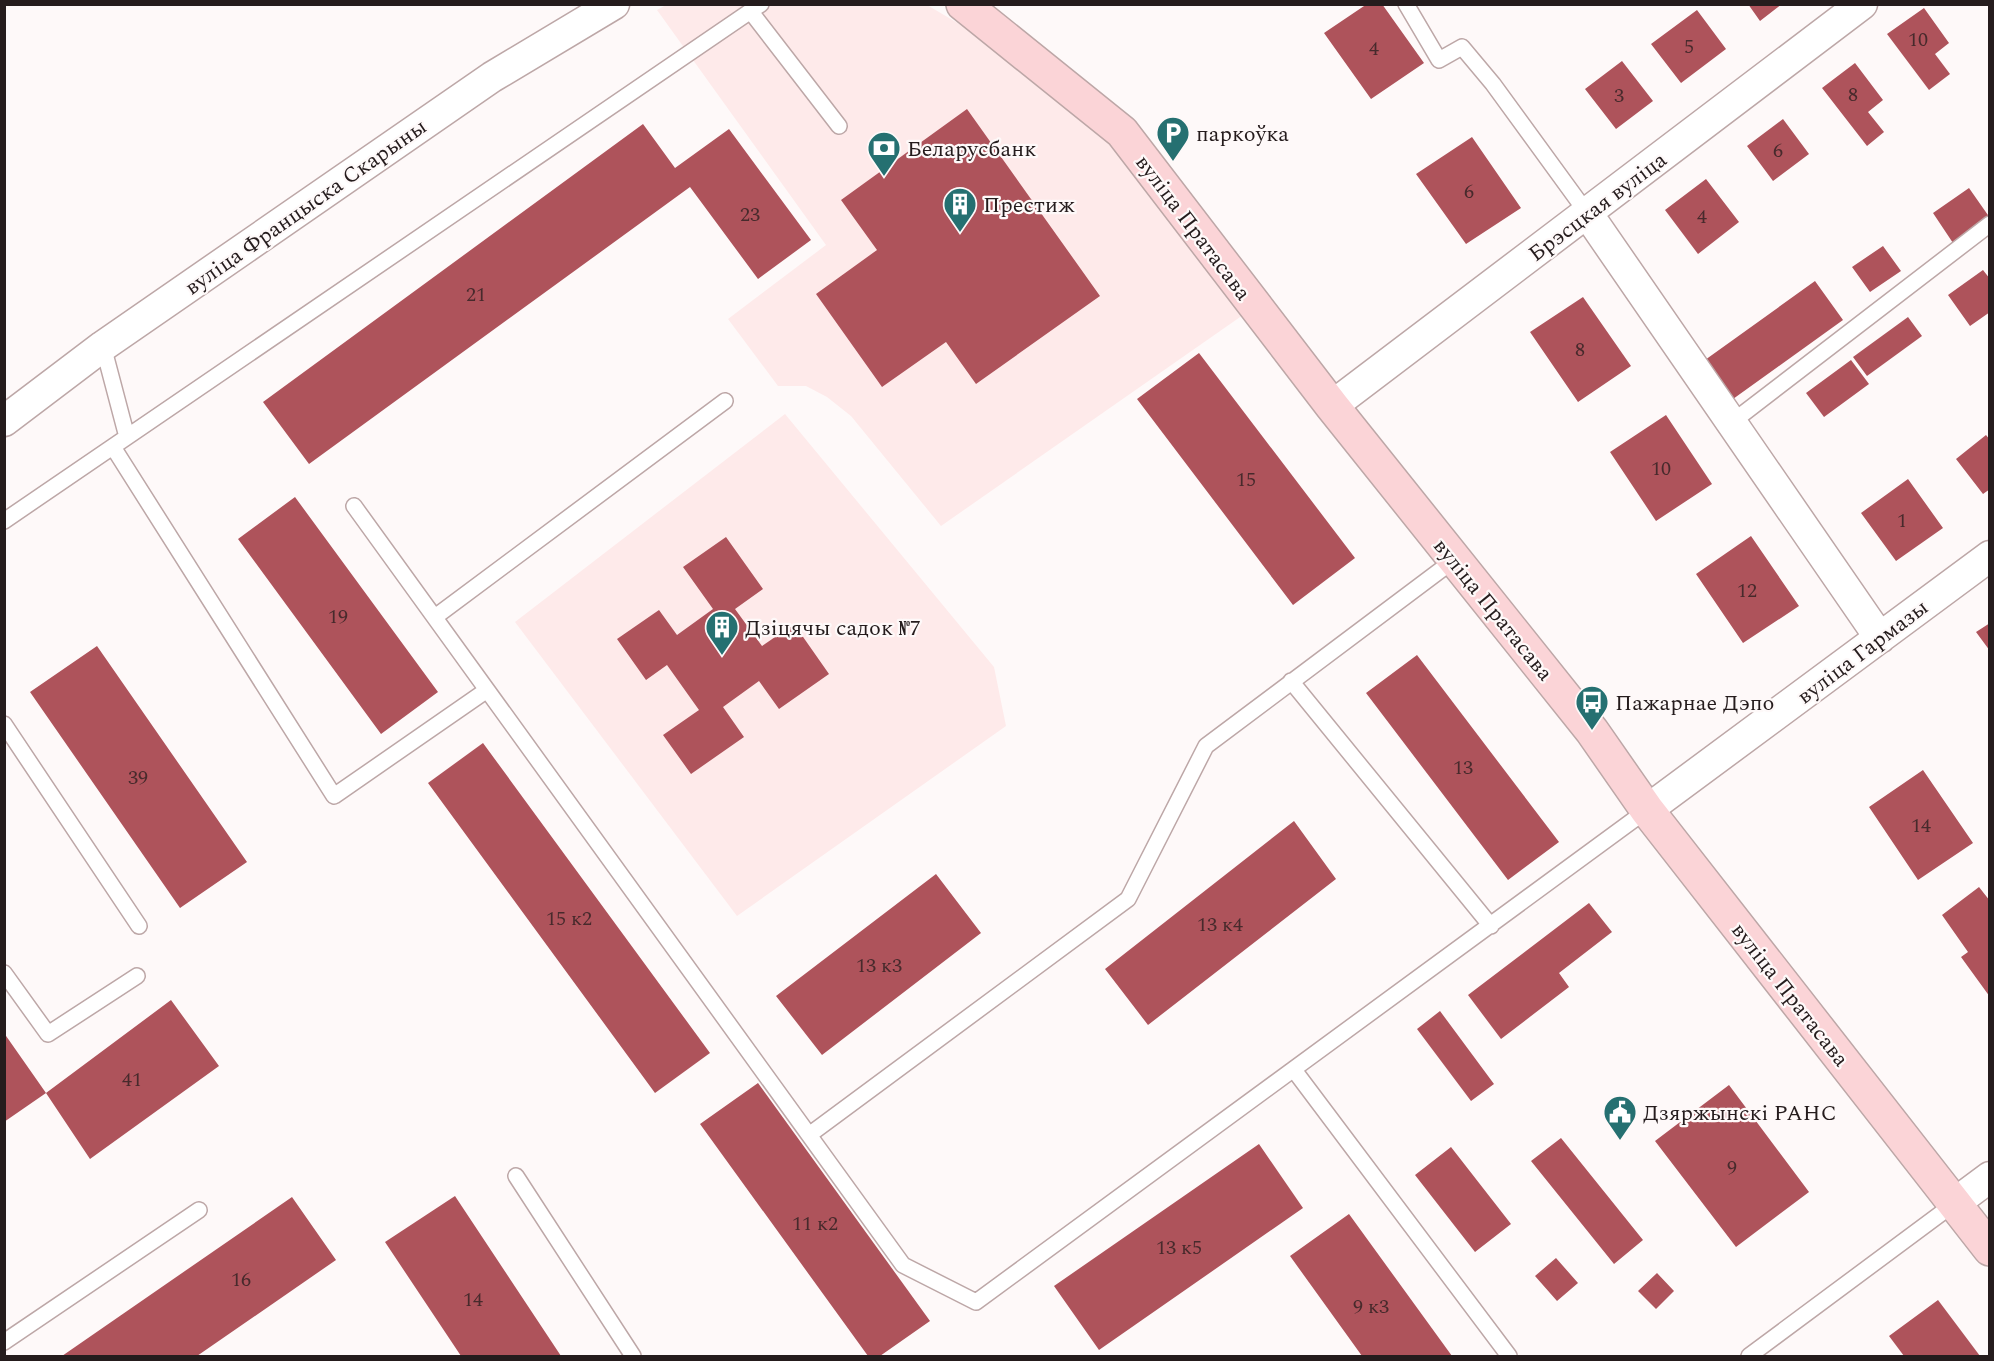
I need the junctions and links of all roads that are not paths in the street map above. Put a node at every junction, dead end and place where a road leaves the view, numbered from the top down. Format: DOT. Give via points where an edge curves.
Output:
graph roads {
  1 [pos="614,4"];
  2 [pos="963,4"];
  3 [pos="1406,4"];
  4 [pos="1862,4"];
  5 [pos="756,8"];
  6 [pos="839,126"];
  7 [pos="1587,213"];
  8 [pos="1989,224"];
  9 [pos="103,345"];
  10 [pos="725,401"];
  11 [pos="1332,406"];
  12 [pos="4,421"];
  13 [pos="1731,423"];
  14 [pos="127,437"];
  15 [pos="112,447"];
  16 [pos="354,506"];
  17 [pos="4,521"];
  18 [pos="1989,556"];
  19 [pos="1454,560"];
  20 [pos="435,617"];
  21 [pos="1880,638"];
  22 [pos="1291,681"];
  23 [pos="487,690"];
  24 [pos="4,724"];
  25 [pos="1647,810"];
  26 [pos="139,926"];
  27 [pos="1491,926"];
  28 [pos="4,974"];
  29 [pos="137,976"];
  30 [pos="1294,1070"];
  31 [pos="809,1135"];
  32 [pos="516,1176"];
  33 [pos="1989,1177"];
  34 [pos="1955,1203"];
  35 [pos="200,1210"];
  36 [pos="1989,1249"];
  37 [pos="4,1342"];
  38 [pos="633,1356"];
  39 [pos="1509,1356"];
  40 [pos="1749,1356"];
  1 -- 9 [label="street, вуліца Францыска Скарыны" via="492,77"];
  2 -- 11 [label="main road, вуліца Пратасава" via="1122,132"];
  3 -- 7 [label="lane" via="1439,60 1462,47"];
  4 -- 7 [label="street, Брэсцкая вуліца"];
  5 -- 6 [label="lane"];
  5 -- 14 [label="lane"];
  7 -- 11 [label="street, Брэсцкая вуліца"];
  7 -- 13 [label="street"];
  8 -- 13 [label="lane"];
  9 -- 12 [label="street, вуліца Францыска Скарыны"];
  9 -- 14 [label="lane"];
  10 -- 20 [label="lane"];
  11 -- 19 [label="main road, вуліца Пратасава"];
  13 -- 21 [label="street"];
  14 -- 15 [label="lane"];
  15 -- 17 [label="lane"];
  15 -- 23 [label="lane" via="334,796"];
  16 -- 20 [label="lane"];
  18 -- 21 [label="street, вуліца Гармазы"];
  19 -- 22 [label="lane"];
  19 -- 25 [label="main road, вуліца Пратасава" via="1592,731"];
  20 -- 23 [label="lane"];
  21 -- 25 [label="street, вуліца Гармазы"];
  22 -- 27 [label="lane"];
  22 -- 31 [label="lane" via="1206,746 1128,899"];
  23 -- 31 [label="lane"];
  24 -- 26 [label="lane"];
  25 -- 27 [label="lane"];
  25 -- 34 [label="main road, вуліца Пратасава"];
  27 -- 30 [label="lane"];
  28 -- 29 [label="lane" via="48,1034"];
  30 -- 31 [label="lane" via="976,1302 903,1265"];
  30 -- 39 [label="lane"];
  32 -- 38 [label="lane"];
  33 -- 34 [label="street"];
  34 -- 36 [label="main road, вуліца Пратасава"];
  34 -- 40 [label="lane"];
  35 -- 37 [label="lane"];
}
